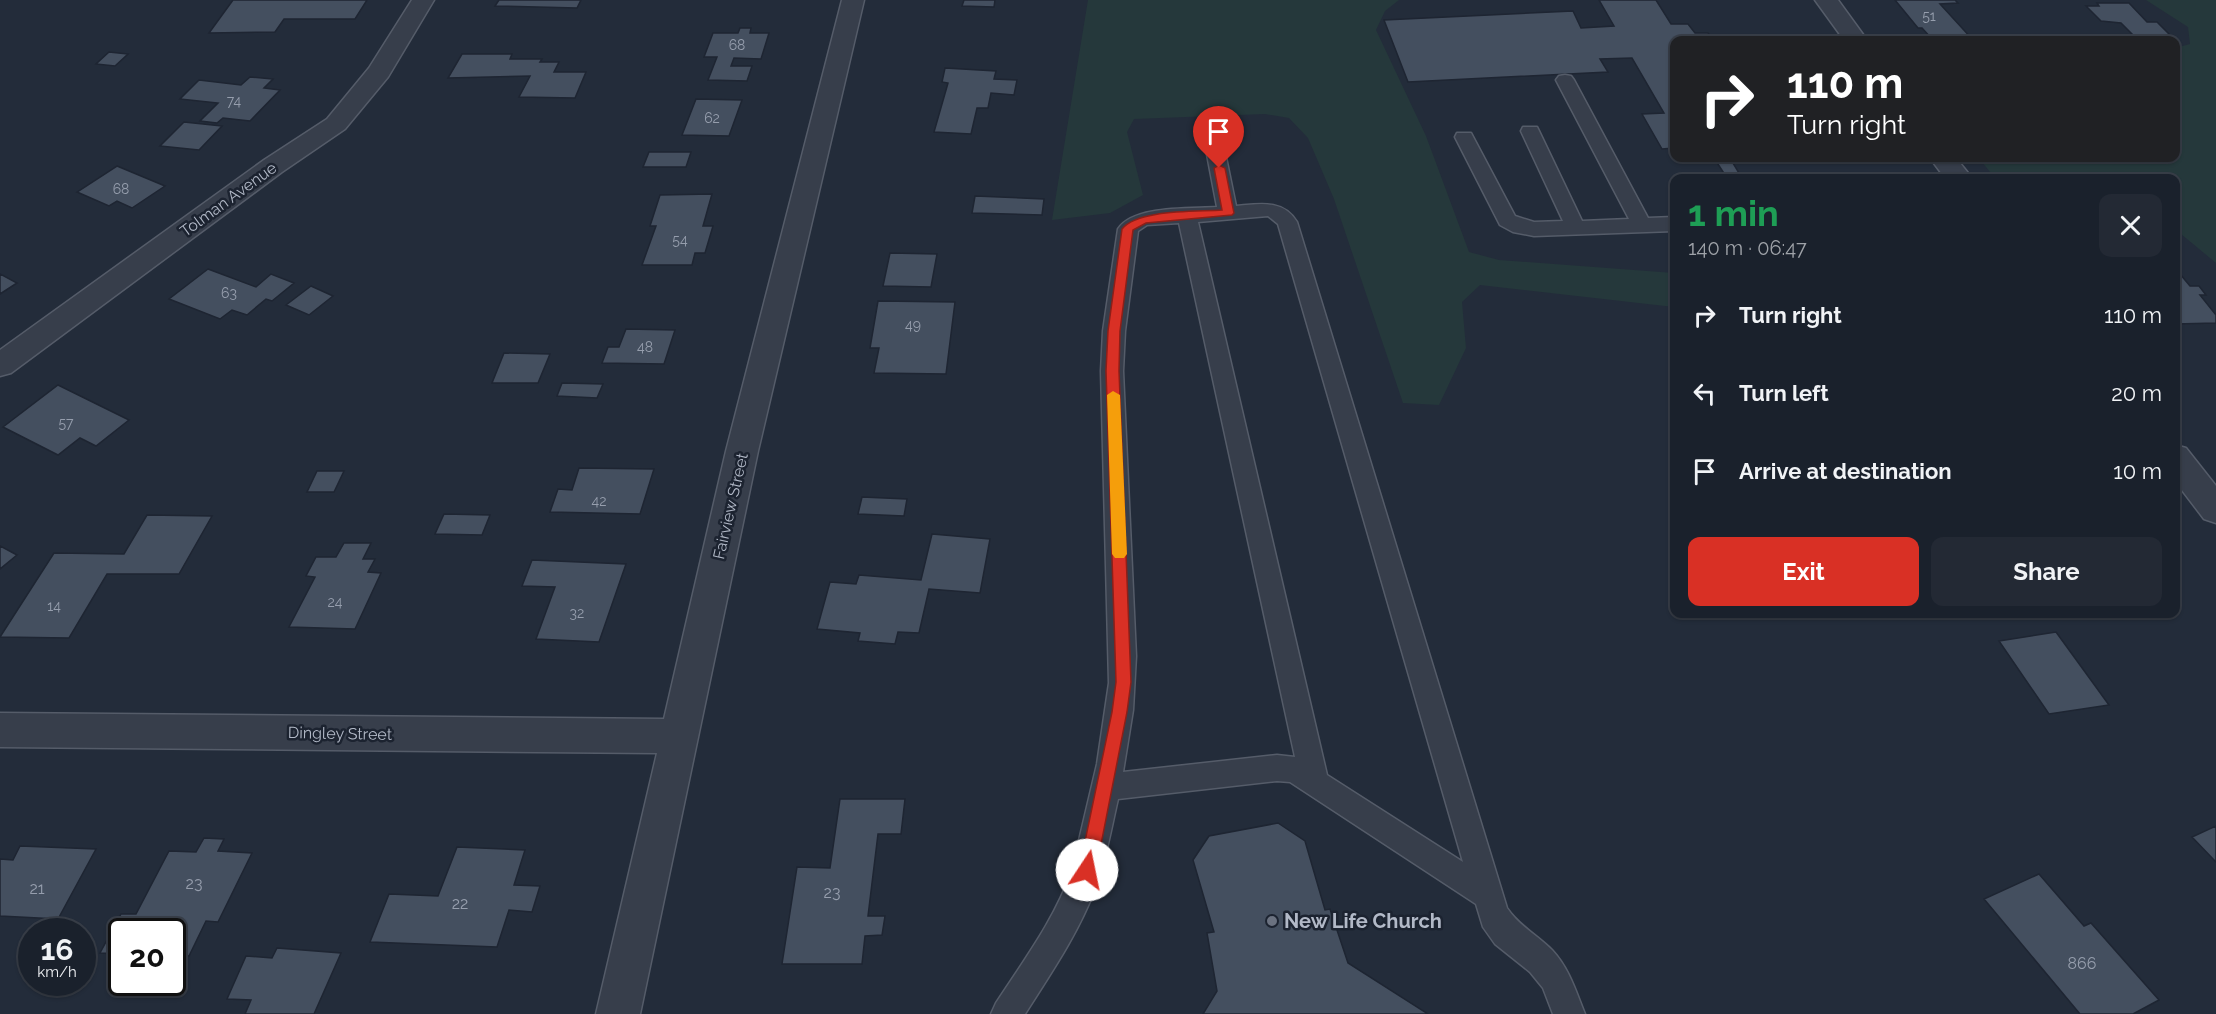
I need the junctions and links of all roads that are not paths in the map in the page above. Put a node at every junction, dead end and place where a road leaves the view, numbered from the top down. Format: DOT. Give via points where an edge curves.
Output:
graph roads {
  1 [pos="423,0"];
  2 [pos="853,0"];
  3 [pos="1826,0"];
  4 [pos="1853,36"];
  5 [pos="1565,80"];
  6 [pos="1210,123"];
  7 [pos="1530,131"];
  8 [pos="1464,137"];
  9 [pos="1946,162"];
  10 [pos="1956,174"];
  11 [pos="1228,213"];
  12 [pos="1188,216"];
  13 [pos="1670,224"];
  14 [pos="1642,225"];
  15 [pos="1576,228"];
  16 [pos="0,366"];
  17 [pos="2180,463"];
  18 [pos="2216,510"];
  19 [pos="0,730"];
  20 [pos="679,736"];
  21 [pos="1315,783"];
  22 [pos="1104,787"];
  23 [pos="1488,895"];
  24 [pos="618,1014"];
  25 [pos="1007,1014"];
  26 [pos="1569,1014"];
  1 -- 16 [label="street, Tolman Avenue" via="379,72 336,124"];
  2 -- 20 [label="street, Fairview Street" via="742,451"];
  3 -- 4 [label="street"];
  5 -- 14 [label="lane"];
  6 -- 11 [label="lane"];
  7 -- 15 [label="lane"];
  8 -- 15 [label="lane" via="1507,220 1534,229"];
  9 -- 10 [label="street"];
  11 -- 12 [label="lane"];
  11 -- 23 [label="lane" via="1268,210 1277,212 1287,222"];
  12 -- 21 [label="lane"];
  12 -- 22 [label="lane" via="1145,219 1128,229 1112,371 1124,682"];
  13 -- 14 [label="lane"];
  14 -- 15 [label="lane"];
  17 -- 18 [label="street"];
  19 -- 20 [label="street, Dingley Street"];
  20 -- 24 [label="street, Fairview Street"];
  21 -- 22 [label="lane" via="1295,771 1277,768"];
  21 -- 23 [label="lane"];
  22 -- 25 [label="lane" via="1080,893"];
  23 -- 26 [label="lane" via="1494,916 1506,933 1541,961 1555,978"];
}
